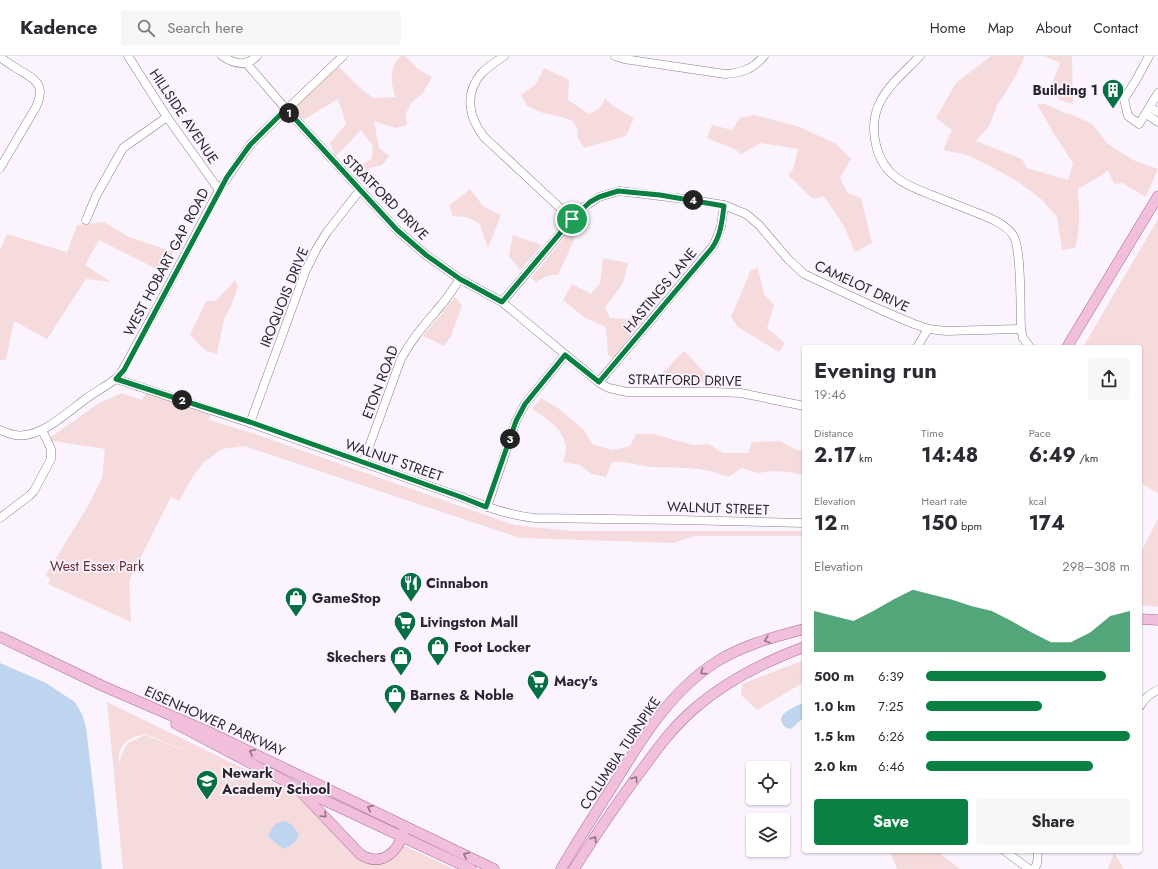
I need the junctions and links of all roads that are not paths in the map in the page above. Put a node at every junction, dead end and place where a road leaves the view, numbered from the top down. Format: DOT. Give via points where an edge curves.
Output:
graph roads {
  1 [pos="128,56"];
  2 [pos="222,56"];
  3 [pos="257,56"];
  4 [pos="342,56"];
  5 [pos="504,56"];
  6 [pos="615,56"];
  7 [pos="764,56"];
  8 [pos="920,56"];
  9 [pos="1149,56"];
  10 [pos="0,57"];
  11 [pos="246,63"];
  12 [pos="1158,93"];
  13 [pos="286,109"];
  14 [pos="1148,111"];
  15 [pos="1158,112"];
  16 [pos="167,117"];
  17 [pos="1158,122"];
  18 [pos="0,168"];
  19 [pos="219,190"];
  20 [pos="360,190"];
  21 [pos="1158,196"];
  22 [pos="724,206"];
  23 [pos="572,219"];
  24 [pos="86,220"];
  25 [pos="460,279"];
  26 [pos="502,302"];
  27 [pos="928,329"];
  28 [pos="1022,329"];
  29 [pos="918,345"];
  30 [pos="1028,345"];
  31 [pos="1068,345"];
  32 [pos="565,355"];
  33 [pos="116,379"];
  34 [pos="599,382"];
  35 [pos="802,406"];
  36 [pos="250,422"];
  37 [pos="0,430"];
  38 [pos="42,430"];
  39 [pos="363,463"];
  40 [pos="486,507"];
  41 [pos="0,518"];
  42 [pos="802,523"];
  43 [pos="1142,619"];
  44 [pos="1158,620"];
  45 [pos="802,630"];
  46 [pos="0,637"];
  47 [pos="802,648"];
  48 [pos="1158,690"];
  49 [pos="118,692"];
  50 [pos="1142,702"];
  51 [pos="296,787"];
  52 [pos="405,825"];
  53 [pos="402,836"];
  54 [pos="1008,853"];
  55 [pos="1038,853"];
  56 [pos="574,868"];
  57 [pos="471,869"];
  58 [pos="494,869"];
  59 [pos="560,869"];
  60 [pos="1029,869"];
  61 [pos="1034,869"];
  1 -- 16 [label="street, HILLSIDE AVENUE"];
  2 -- 11 [label="street" via="238,64"];
  3 -- 11 [label="street"];
  4 -- 13 [label="street, WEST HOBART GAP ROAD"];
  5 -- 23 [label="street" via="486,68 473,87 470,105 474,123 484,137"];
  6 -- 7 [label="street" via="725,74 739,74"];
  8 -- 28 [label="street" via="887,89 878,102 873,123 878,155 889,172 904,184 998,222 1013,235 1018,252"];
  9 -- 14 [label="street" via="1124,100 1128,116 1139,124"];
  10 -- 18 [label="street" via="34,79 40,87 36,107"];
  11 -- 13 [label="street, STRATFORD DRIVE"];
  12 -- 14 [label="street"];
  13 -- 19 [label="street, WEST HOBART GAP ROAD" via="250,145"];
  13 -- 20 [label="street, STRATFORD DRIVE"];
  14 -- 15 [label="street"];
  14 -- 17 [label="street"];
  16 -- 19 [label="street, HILLSIDE AVENUE"];
  16 -- 24 [label="street" via="123,148 96,196"];
  19 -- 33 [label="street, WEST HOBART GAP ROAD" via="124,370"];
  20 -- 25 [label="street, STRATFORD DRIVE" via="408,240"];
  20 -- 36 [label="street, IROQUOIS DRIVE" via="327,232 306,270"];
  21 -- 31 [label="main road"];
  22 -- 23 [label="street, CAMELOT DRIVE" via="618,191 590,202"];
  22 -- 27 [label="street, CAMELOT DRIVE" via="746,214 759,225 804,274"];
  22 -- 34 [label="street, HASTINGS LANE" via="718,238 712,248"];
  23 -- 26 [label="street, CAMELOT DRIVE"];
  25 -- 26 [label="street, STRATFORD DRIVE"];
  25 -- 39 [label="street, ETON ROAD" via="425,323 401,359"];
  26 -- 32 [label="street, STRATFORD DRIVE"];
  27 -- 28 [label="street, CAMELOT DRIVE"];
  27 -- 29 [label="street"];
  28 -- 30 [label="street" via="1023,338"];
  32 -- 34 [label="street, STRATFORD DRIVE"];
  32 -- 40 [label="street" via="525,404 516,421"];
  33 -- 36 [label="street, WALNUT STREET"];
  33 -- 38 [label="street"];
  34 -- 35 [label="street, STRATFORD DRIVE" via="608,388 627,392 741,393"];
  36 -- 39 [label="street, WALNUT STREET"];
  37 -- 38 [label="street" via="21,436"];
  38 -- 41 [label="street" via="51,449 51,459 34,491"];
  39 -- 40 [label="street, WALNUT STREET"];
  40 -- 42 [label="street, WALNUT STREET" via="515,516 535,518"];
  43 -- 44 [label="main road"];
  45 -- 59 [label="main road, COLUMBIA TURNPIKE, one-way" via="739,649 717,662 676,695 642,739"];
  46 -- 49 [label="main road, EISENHOWER PARKWAY"];
  56 -- 47 [label="main road, COLUMBIA TURNPIKE, one-way" via="630,786 676,725 732,680"];
  48 -- 50 [label="street"];
  49 -- 51 [label="main road, EISENHOWER PARKWAY"];
  52 -- 49 [label="main road, EISENHOWER PARKWAY, one-way" via="212,733"];
  51 -- 53 [label="main road, EISENHOWER PARKWAY"];
  51 -- 53 [label="main road, one-way" via="360,854 380,859 397,848"];
  52 -- 53 [label="main road"];
  58 -- 52 [label="main road, EISENHOWER PARKWAY, one-way"];
  53 -- 57 [label="main road, EISENHOWER PARKWAY"];
  54 -- 60 [label="street"];
  55 -- 61 [label="street"];
}
